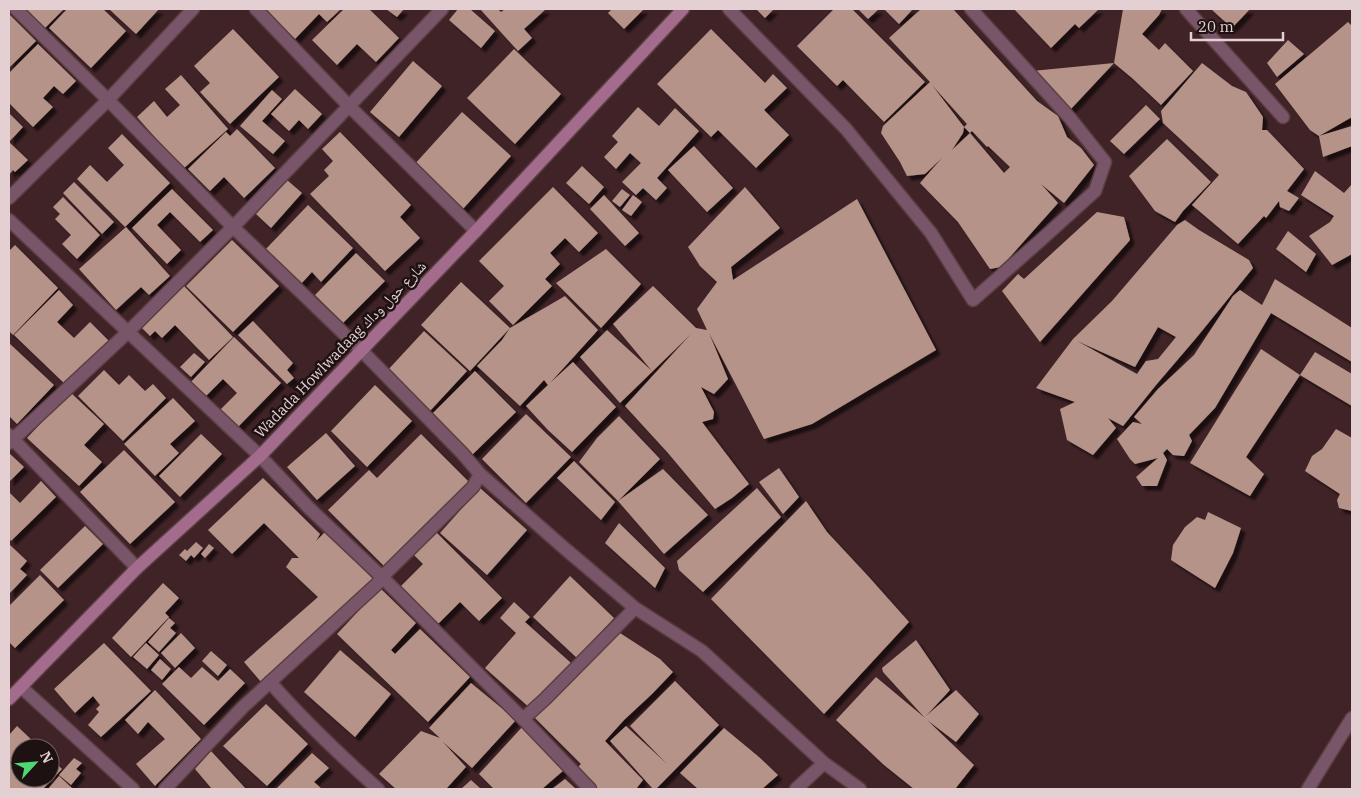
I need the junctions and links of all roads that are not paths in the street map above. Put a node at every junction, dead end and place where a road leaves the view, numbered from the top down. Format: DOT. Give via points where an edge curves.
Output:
graph roads {
  1 [pos="16,9"];
  2 [pos="193,9"];
  3 [pos="256,9"];
  4 [pos="442,9"];
  5 [pos="683,9"];
  6 [pos="729,9"];
  7 [pos="971,9"];
  8 [pos="1186,9"];
  9 [pos="108,100"];
  10 [pos="349,106"];
  11 [pos="1283,117"];
  12 [pos="9,198"];
  13 [pos="9,220"];
  14 [pos="233,227"];
  15 [pos="476,231"];
  16 [pos="127,332"];
  17 [pos="361,350"];
  18 [pos="10,439"];
  19 [pos="260,456"];
  20 [pos="480,474"];
  21 [pos="137,568"];
  22 [pos="382,577"];
  23 [pos="635,608"];
  24 [pos="270,682"];
  25 [pos="21,686"];
  26 [pos="9,699"];
  27 [pos="1352,718"];
  28 [pos="523,719"];
  29 [pos="824,763"];
  30 [pos="133,789"];
  31 [pos="165,789"];
  32 [pos="378,789"];
  33 [pos="590,789"];
  34 [pos="796,789"];
  35 [pos="860,789"];
  36 [pos="1308,789"];
  1 -- 9 [label="street"];
  2 -- 9 [label="street"];
  3 -- 10 [label="street"];
  4 -- 10 [label="street"];
  5 -- 15 [label="street, Wadada Howlwadaag شارع حول وداك"];
  6 -- 7 [label="street" via="846,130 931,232 973,300 1095,191 1105,162 1070,118"];
  8 -- 11 [label="street"];
  9 -- 12 [label="street"];
  9 -- 14 [label="street"];
  10 -- 14 [label="street"];
  10 -- 15 [label="street"];
  13 -- 16 [label="street"];
  14 -- 16 [label="street"];
  14 -- 17 [label="street"];
  15 -- 17 [label="street, Wadada Howlwadaag شارع حول وداك"];
  16 -- 18 [label="street"];
  16 -- 19 [label="street"];
  17 -- 19 [label="street, Wadada Howlwadaag شارع حول وداك"];
  17 -- 20 [label="street"];
  18 -- 21 [label="street"];
  19 -- 21 [label="street, Wadada Howlwadaag شارع حول وداك"];
  19 -- 22 [label="street"];
  20 -- 22 [label="street" via="473,487"];
  20 -- 23 [label="street"];
  21 -- 25 [label="street, Wadada Howlwadaag شارع حول وداك"];
  22 -- 24 [label="street"];
  22 -- 28 [label="street"];
  23 -- 28 [label="street"];
  23 -- 29 [label="street" via="702,651"];
  24 -- 31 [label="street"];
  24 -- 32 [label="street" via="344,759"];
  25 -- 26 [label="street, Wadada Howlwadaag شارع حول وداك"];
  25 -- 30 [label="street"];
  27 -- 36 [label="street"];
  28 -- 33 [label="street"];
  29 -- 34 [label="street"];
  29 -- 35 [label="street"];
}
